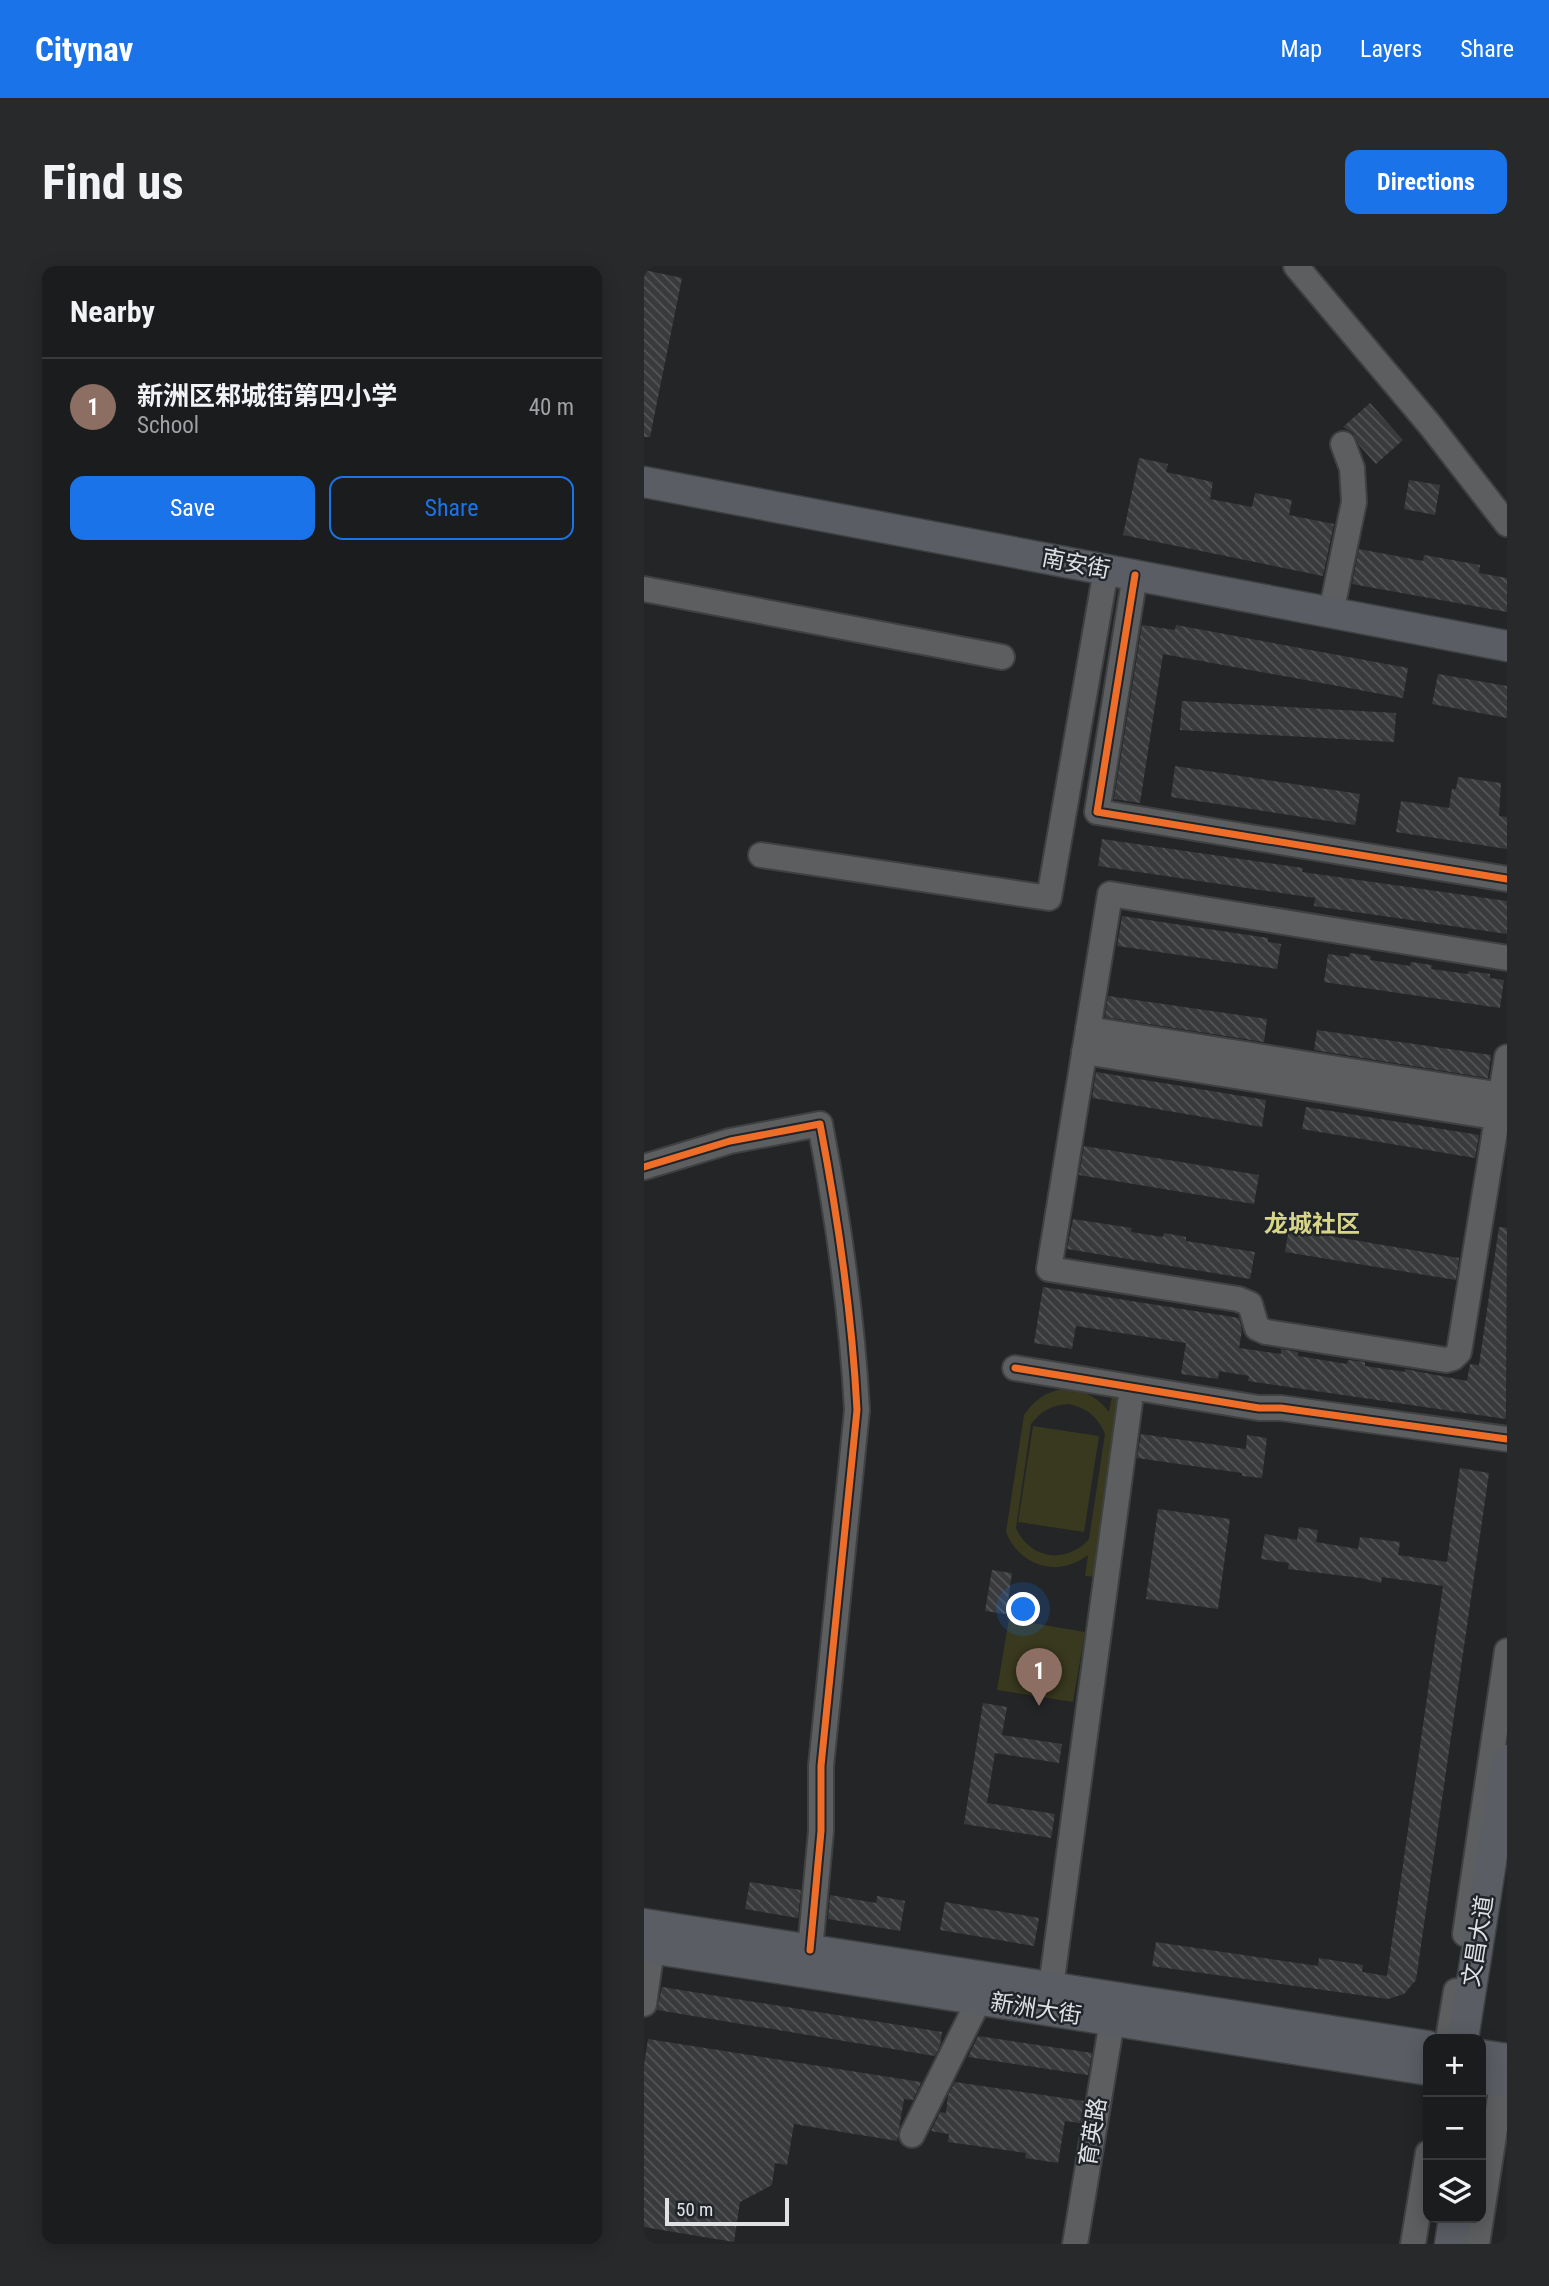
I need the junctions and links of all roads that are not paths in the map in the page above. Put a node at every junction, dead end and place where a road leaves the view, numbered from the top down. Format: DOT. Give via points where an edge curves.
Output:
graph roads {
  1 [pos="1296,266"];
  2 [pos="1343,444"];
  3 [pos="644,482"];
  4 [pos="1507,524"];
  5 [pos="1121,572"];
  6 [pos="644,589"];
  7 [pos="1331,613"];
  8 [pos="1507,646"];
  9 [pos="1002,657"];
  10 [pos="761,855"];
  11 [pos="1507,879"];
  12 [pos="1507,958"];
  13 [pos="1086,1041"];
  14 [pos="1507,1057"];
  15 [pos="1503,1107"];
  16 [pos="644,1167"];
  17 [pos="1015,1368"];
  18 [pos="1130,1402"];
  19 [pos="1507,1439"];
  20 [pos="1507,1651"];
  21 [pos="1507,1760"];
  22 [pos="1507,1886"];
  23 [pos="647,1940"];
  24 [pos="810,1950"];
  25 [pos="1051,1987"];
  26 [pos="979,2000"];
  27 [pos="644,2004"];
  28 [pos="1112,2021"];
  29 [pos="1449,2034"];
  30 [pos="1464,2034"];
  31 [pos="1484,2034"];
  32 [pos="1423,2045"];
  33 [pos="1486,2057"];
  34 [pos="1423,2069"];
  35 [pos="1502,2069"];
  36 [pos="912,2135"];
  37 [pos="1427,2160"];
  38 [pos="1433,2223"];
  39 [pos="1453,2223"];
  40 [pos="1075,2244"];
  41 [pos="1413,2244"];
  42 [pos="1430,2244"];
  43 [pos="1450,2244"];
  44 [pos="1477,2244"];
  1 -- 4 [label="street"];
  2 -- 7 [label="street" via="1352,468 1354,502"];
  3 -- 5 [label="main road, 南安街"];
  5 -- 7 [label="main road, 南安街"];
  5 -- 10 [label="street" via="1049,898"];
  5 -- 11 [label="street" via="1097,812"];
  6 -- 9 [label="street"];
  7 -- 8 [label="main road, 南安街"];
  12 -- 13 [label="street" via="1110,894"];
  13 -- 15 [label="street"];
  13 -- 15 [label="street" via="1049,1269 1238,1299 1250,1304 1257,1328 1266,1332 1453,1358 1459,1352"];
  14 -- 15 [label="street"];
  16 -- 24 [label="street" via="730,1141 820,1124 838,1215 857,1410 821,1766 821,1832"];
  17 -- 19 [label="street" via="1259,1408"];
  18 -- 25 [label="street"];
  20 -- 29 [label="street"];
  21 -- 30 [label="main road, 文昌大道"];
  22 -- 31 [label="main road, 文昌大道"];
  23 -- 24 [label="main road, 新洲大街"];
  23 -- 26 [label="main road, 新洲大街"];
  23 -- 27 [label="street"];
  24 -- 25 [label="main road, 新洲大街"];
  25 -- 32 [label="main road, 新洲大街"];
  26 -- 28 [label="main road, 新洲大街"];
  26 -- 36 [label="street"];
  28 -- 34 [label="main road, 新洲大街"];
  28 -- 40 [label="street, 育英路"];
  33 -- 35 [label="main road"];
  35 -- 44 [label="street"];
  37 -- 41 [label="street"];
  38 -- 42 [label="main road"];
  39 -- 43 [label="main road"];
}
